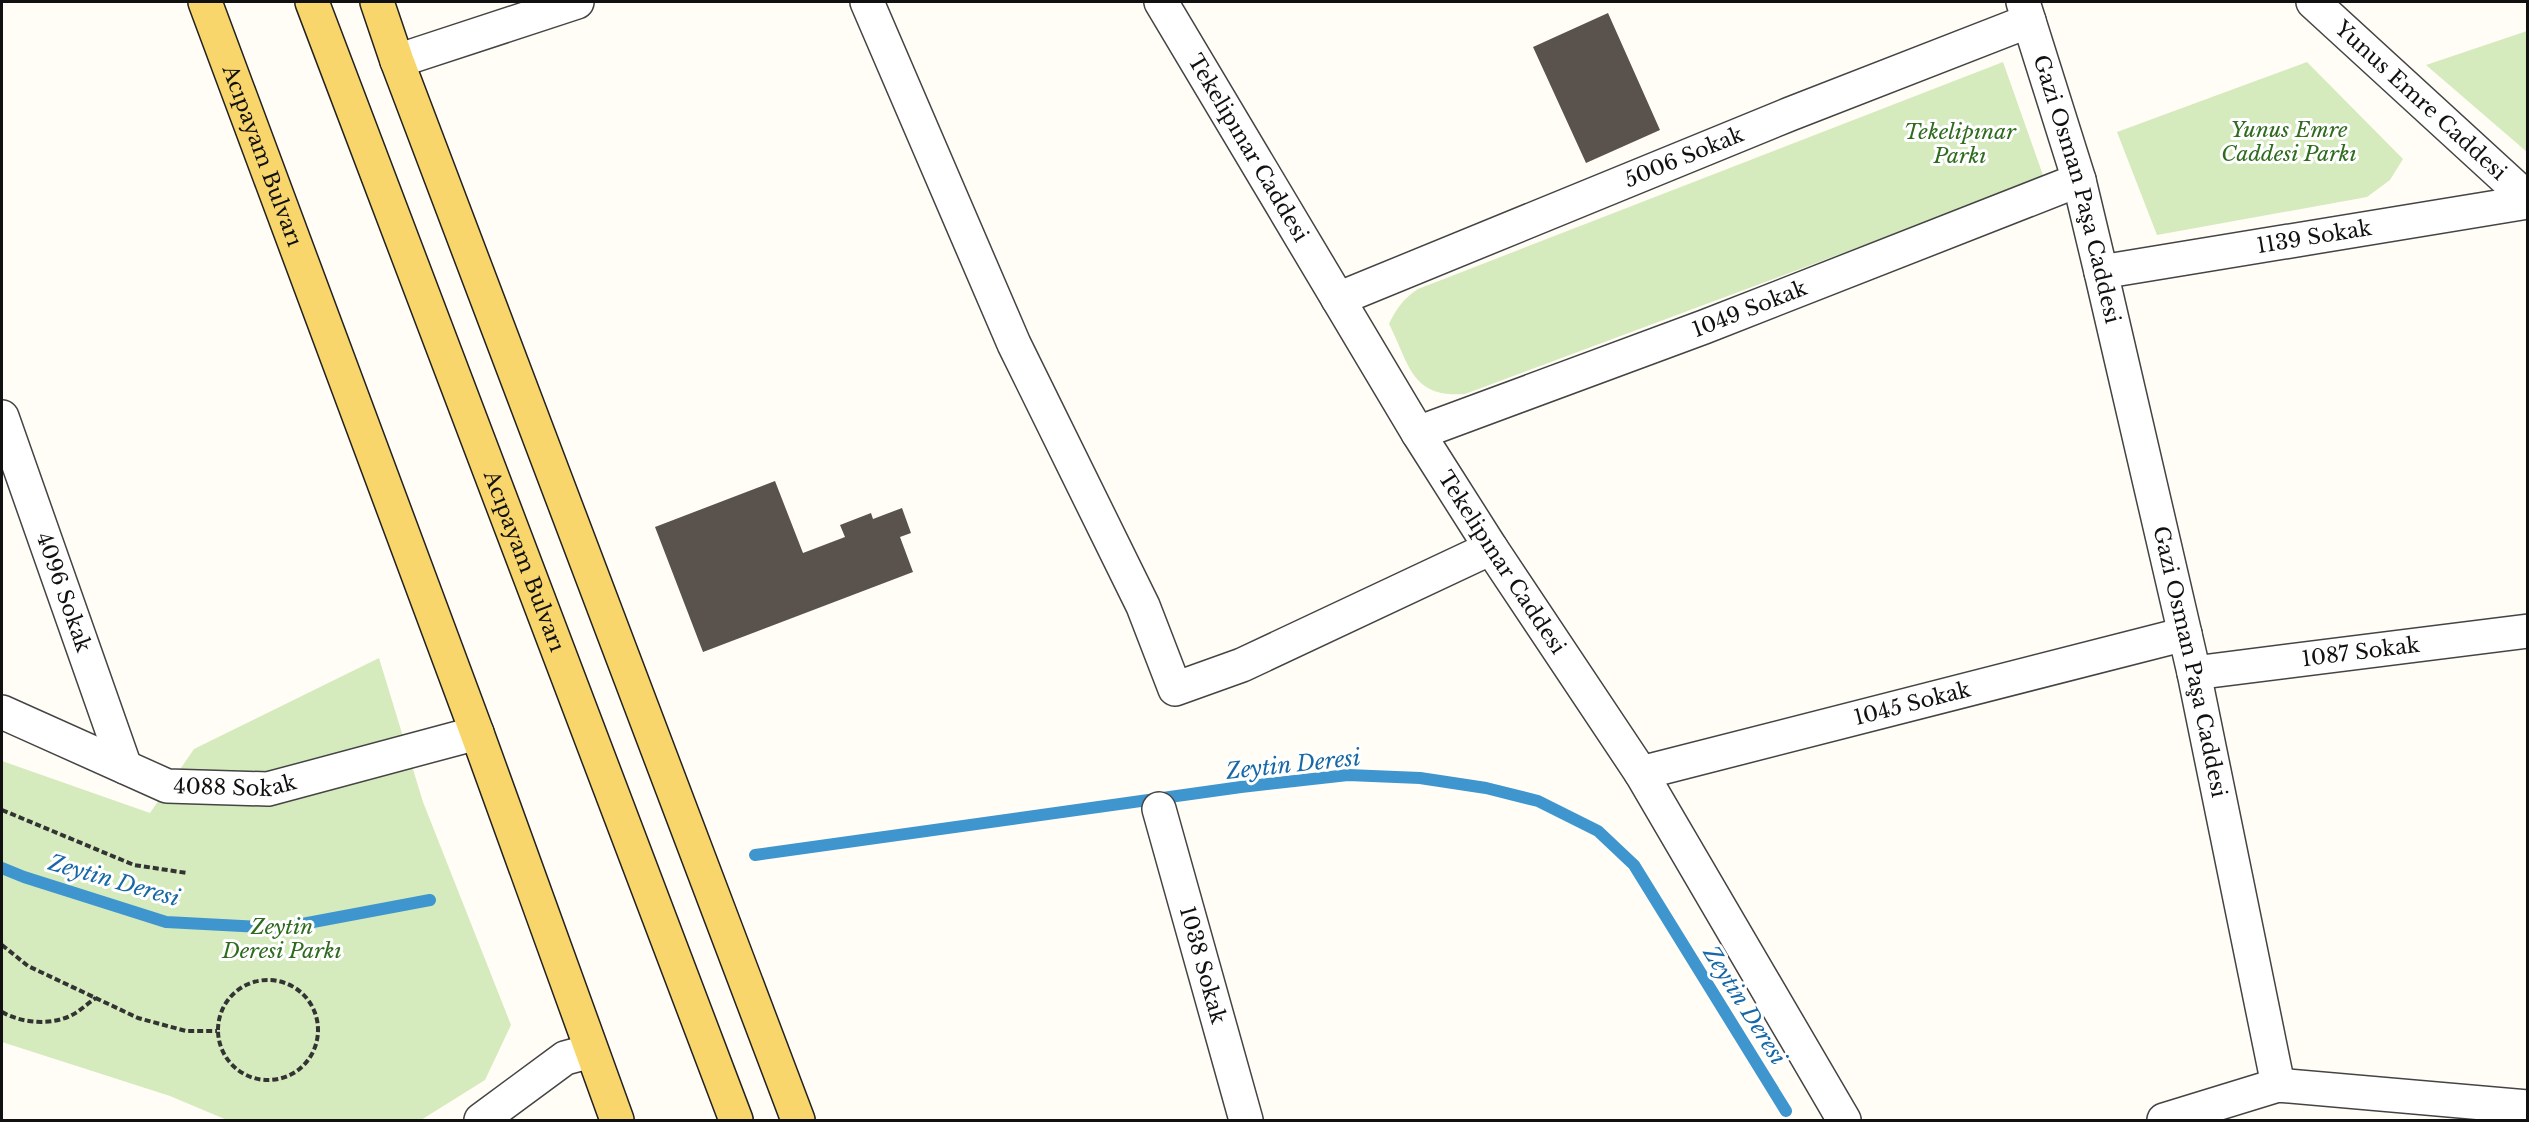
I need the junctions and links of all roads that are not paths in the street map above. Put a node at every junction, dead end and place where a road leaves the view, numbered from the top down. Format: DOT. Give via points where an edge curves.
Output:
graph roads {
  1 [pos="205,2"];
  2 [pos="312,2"];
  3 [pos="377,2"];
  4 [pos="577,2"];
  5 [pos="867,2"];
  6 [pos="1161,2"];
  7 [pos="2313,2"];
  8 [pos="2026,11"];
  9 [pos="397,61"];
  10 [pos="2079,180"];
  11 [pos="2528,200"];
  12 [pos="2102,272"];
  13 [pos="1338,299"];
  14 [pos="2,417"];
  15 [pos="1418,433"];
  16 [pos="1491,548"];
  17 [pos="2528,631"];
  18 [pos="2185,634"];
  19 [pos="2194,673"];
  20 [pos="2,712"];
  21 [pos="477,732"];
  22 [pos="124,767"];
  23 [pos="1641,773"];
  24 [pos="1159,809"];
  25 [pos="591,1051"];
  26 [pos="2278,1086"];
  27 [pos="2528,1107"];
  28 [pos="481,1120"];
  29 [pos="617,1120"];
  30 [pos="736,1120"];
  31 [pos="798,1120"];
  32 [pos="1246,1120"];
  33 [pos="1844,1120"];
  34 [pos="2164,1120"];
  1 -- 21 [label="main road, Acıpayam Bulvarı"];
  2 -- 30 [label="main road, Acıpayam Bulvarı"];
  3 -- 9 [label="main road"];
  4 -- 9 [label="street"];
  5 -- 16 [label="street" via="1014,344 1143,606 1175,689 1242,665"];
  6 -- 13 [label="street, Tekelipınar Caddesi"];
  7 -- 11 [label="street, Yunus Emre Caddesi"];
  8 -- 10 [label="street, Gazi Osman Paşa Caddesi"];
  8 -- 13 [label="street, 5006 Sokak" via="1790,114"];
  9 -- 31 [label="main road"];
  10 -- 12 [label="street, Gazi Osman Paşa Caddesi"];
  10 -- 15 [label="street, 1049 Sokak" via="1704,327"];
  11 -- 12 [label="street, 1139 Sokak"];
  12 -- 18 [label="street, Gazi Osman Paşa Caddesi"];
  13 -- 15 [label="street, Tekelipınar Caddesi"];
  14 -- 22 [label="street, 4096 Sokak"];
  15 -- 16 [label="street, Tekelipınar Caddesi"];
  16 -- 23 [label="street, Tekelipınar Caddesi"];
  17 -- 19 [label="street, 1087 Sokak"];
  18 -- 19 [label="street, Gazi Osman Paşa Caddesi"];
  18 -- 23 [label="street, 1045 Sokak"];
  19 -- 26 [label="street, Gazi Osman Paşa Caddesi"];
  20 -- 22 [label="street, 4088 Sokak"];
  21 -- 22 [label="street, 4088 Sokak" via="268,789 167,786"];
  21 -- 25 [label="main road, Acıpayam Bulvarı"];
  23 -- 33 [label="street, Tekelipınar Caddesi"];
  24 -- 32 [label="street, 1038 Sokak"];
  25 -- 28 [label="street" via="565,1058"];
  25 -- 29 [label="main road, Acıpayam Bulvarı"];
  26 -- 27 [label="street"];
  26 -- 34 [label="street"];
}
